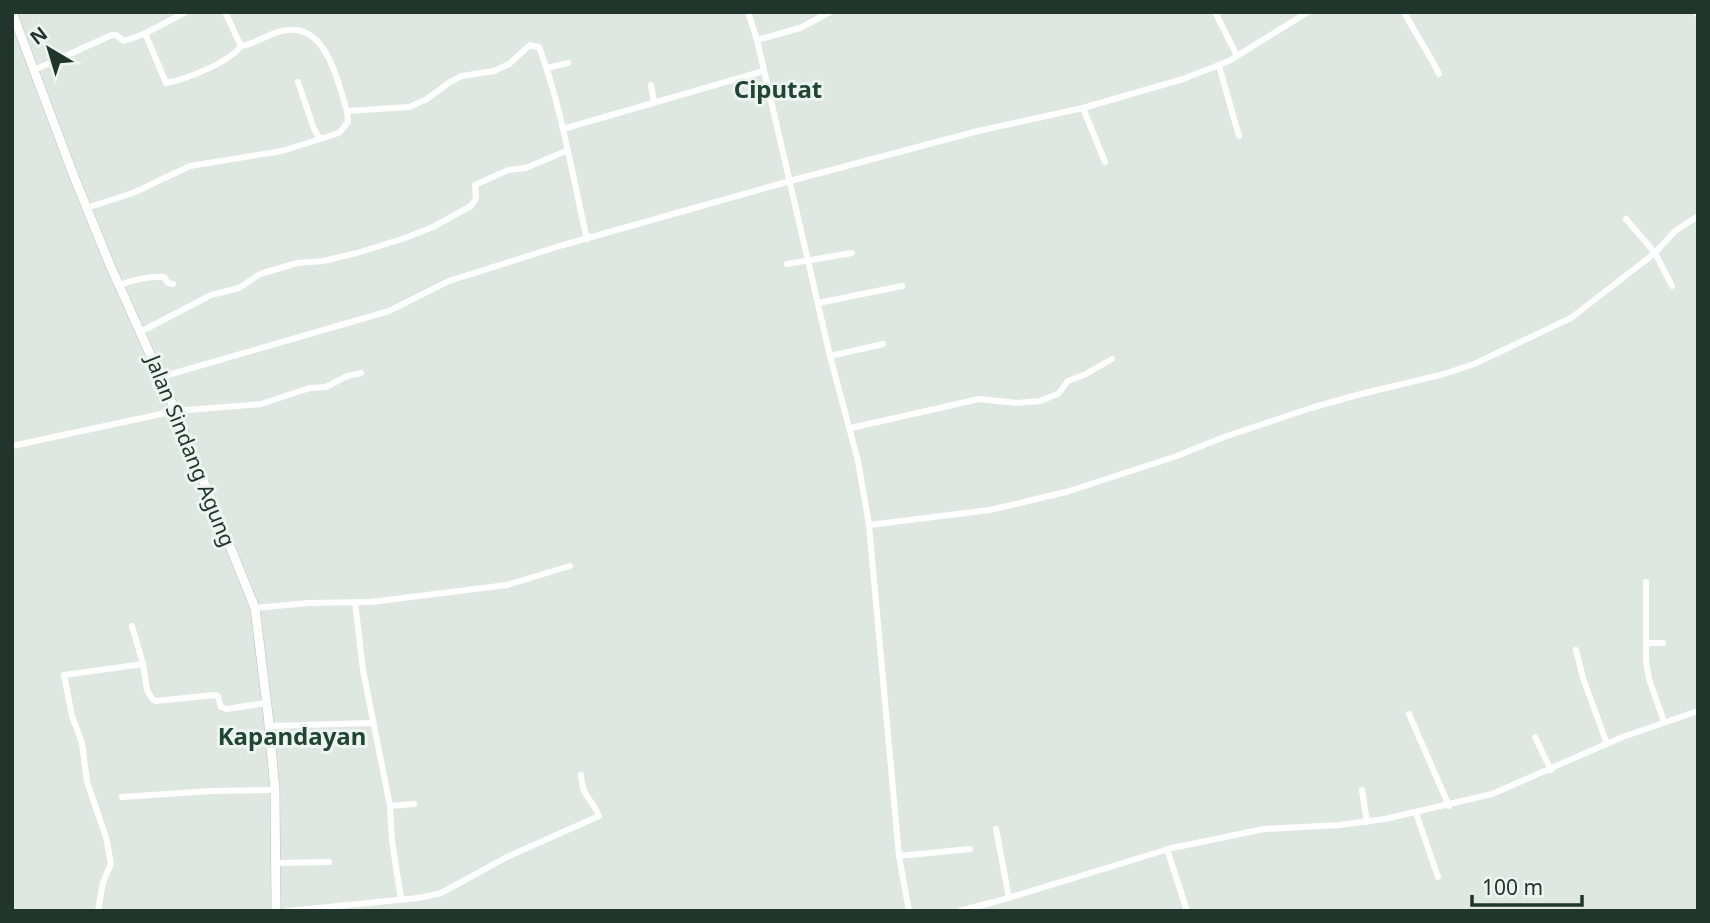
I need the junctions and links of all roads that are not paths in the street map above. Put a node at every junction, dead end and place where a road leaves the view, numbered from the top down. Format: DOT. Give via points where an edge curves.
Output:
graph roads {
  1 [pos="12,12"];
  2 [pos="186,12"];
  3 [pos="225,12"];
  4 [pos="748,12"];
  5 [pos="830,12"];
  6 [pos="1215,12"];
  7 [pos="1308,12"];
  8 [pos="1404,12"];
  9 [pos="145,33"];
  10 [pos="757,40"];
  11 [pos="241,46"];
  12 [pos="1237,56"];
  13 [pos="568,63"];
  14 [pos="1219,66"];
  15 [pos="547,68"];
  16 [pos="34,70"];
  17 [pos="764,71"];
  18 [pos="1438,74"];
  19 [pos="298,82"];
  20 [pos="651,85"];
  21 [pos="654,102"];
  22 [pos="1083,108"];
  23 [pos="347,111"];
  24 [pos="563,129"];
  25 [pos="1239,136"];
  26 [pos="320,139"];
  27 [pos="568,150"];
  28 [pos="1105,162"];
  29 [pos="790,181"];
  30 [pos="86,208"];
  31 [pos="1698,216"];
  32 [pos="1626,219"];
  33 [pos="587,239"];
  34 [pos="852,253"];
  35 [pos="1655,253"];
  36 [pos="808,261"];
  37 [pos="786,264"];
  38 [pos="173,284"];
  39 [pos="119,285"];
  40 [pos="902,286"];
  41 [pos="1672,286"];
  42 [pos="818,303"];
  43 [pos="140,332"];
  44 [pos="883,344"];
  45 [pos="830,356"];
  46 [pos="1112,359"];
  47 [pos="361,373"];
  48 [pos="160,377"];
  49 [pos="175,411"];
  50 [pos="850,428"];
  51 [pos="12,446"];
  52 [pos="869,525"];
  53 [pos="570,566"];
  54 [pos="1646,582"];
  55 [pos="355,602"];
  56 [pos="255,608"];
  57 [pos="132,626"];
  58 [pos="1646,643"];
  59 [pos="1663,643"];
  60 [pos="1576,650"];
  61 [pos="143,664"];
  62 [pos="267,703"];
  63 [pos="1698,711"];
  64 [pos="1409,714"];
  65 [pos="1664,722"];
  66 [pos="373,723"];
  67 [pos="270,726"];
  68 [pos="1535,737"];
  69 [pos="1607,744"];
  70 [pos="1551,770"];
  71 [pos="581,775"];
  72 [pos="275,790"];
  73 [pos="1362,790"];
  74 [pos="122,797"];
  75 [pos="414,804"];
  76 [pos="390,806"];
  77 [pos="1449,806"];
  78 [pos="1416,813"];
  79 [pos="1367,822"];
  80 [pos="996,829"];
  81 [pos="971,849"];
  82 [pos="1167,849"];
  83 [pos="899,856"];
  84 [pos="329,862"];
  85 [pos="276,863"];
  86 [pos="1438,877"];
  87 [pos="1009,898"];
  88 [pos="401,899"];
  89 [pos="98,911"];
  90 [pos="276,911"];
  91 [pos="289,911"];
  92 [pos="909,911"];
  93 [pos="960,911"];
  94 [pos="1187,911"];
  1 -- 16 [label="main road, Jalan Sindang Agung"];
  2 -- 9 [label="street"];
  3 -- 11 [label="street"];
  4 -- 10 [label="street"];
  5 -- 10 [label="street" via="800,28"];
  6 -- 12 [label="street"];
  7 -- 12 [label="street"];
  8 -- 18 [label="street"];
  9 -- 11 [label="street" via="166,83 219,62"];
  9 -- 16 [label="street" via="124,41 112,35"];
  10 -- 17 [label="street"];
  11 -- 23 [label="street" via="282,31 307,31 326,56"];
  12 -- 14 [label="street"];
  13 -- 15 [label="street"];
  14 -- 22 [label="street"];
  14 -- 25 [label="street"];
  15 -- 23 [label="street" via="539,47 530,46 509,64 462,76 409,107"];
  15 -- 24 [label="street"];
  16 -- 30 [label="main road, Jalan Sindang Agung"];
  17 -- 21 [label="street"];
  17 -- 29 [label="street"];
  19 -- 26 [label="street"];
  20 -- 21 [label="street"];
  21 -- 24 [label="street"];
  22 -- 28 [label="street"];
  22 -- 29 [label="street"];
  23 -- 26 [label="street" via="349,120 342,131"];
  24 -- 27 [label="street"];
  26 -- 30 [label="street" via="190,166 134,193"];
  27 -- 33 [label="street"];
  27 -- 43 [label="street" via="475,185 471,206 419,233 357,253 260,274"];
  29 -- 33 [label="street"];
  29 -- 36 [label="street"];
  30 -- 39 [label="main road, Jalan Sindang Agung"];
  31 -- 35 [label="street" via="1675,231"];
  32 -- 35 [label="street"];
  33 -- 48 [label="street" via="449,281 389,311"];
  34 -- 36 [label="street"];
  35 -- 41 [label="street"];
  35 -- 52 [label="street" via="1571,318 1454,371 1311,408 1066,492 990,510"];
  36 -- 37 [label="street"];
  36 -- 42 [label="street"];
  38 -- 39 [label="street" via="157,277"];
  39 -- 43 [label="main road, Jalan Sindang Agung"];
  40 -- 42 [label="street"];
  42 -- 45 [label="street"];
  43 -- 48 [label="main road, Jalan Sindang Agung"];
  44 -- 45 [label="street"];
  45 -- 50 [label="street"];
  46 -- 50 [label="street" via="1040,401 979,399"];
  47 -- 49 [label="street" via="261,404"];
  48 -- 49 [label="main road, Jalan Sindang Agung"];
  49 -- 51 [label="street"];
  49 -- 56 [label="main road, Jalan Sindang Agung"];
  50 -- 52 [label="street"];
  52 -- 83 [label="street"];
  53 -- 55 [label="street" via="508,585"];
  54 -- 58 [label="street"];
  55 -- 56 [label="street"];
  55 -- 66 [label="street"];
  56 -- 62 [label="main road, Jalan Sindang Agung"];
  57 -- 61 [label="street"];
  58 -- 59 [label="street"];
  58 -- 65 [label="street" via="1649,679"];
  60 -- 69 [label="street"];
  61 -- 62 [label="street" via="147,690 156,701 214,695 226,709"];
  61 -- 89 [label="street" via="64,675 87,782 111,864"];
  62 -- 67 [label="main road, Jalan Sindang Agung"];
  63 -- 65 [label="street"];
  64 -- 77 [label="street"];
  65 -- 69 [label="street"];
  66 -- 67 [label="street"];
  66 -- 76 [label="street"];
  67 -- 72 [label="main road, Jalan Sindang Agung"];
  68 -- 70 [label="street"];
  69 -- 70 [label="street"];
  70 -- 77 [label="street"];
  71 -- 88 [label="street" via="583,792 599,816 441,893"];
  72 -- 74 [label="street"];
  72 -- 85 [label="main road, Jalan Sindang Agung"];
  73 -- 79 [label="street"];
  75 -- 76 [label="street"];
  76 -- 88 [label="street"];
  77 -- 78 [label="street"];
  78 -- 79 [label="street"];
  78 -- 86 [label="street"];
  79 -- 82 [label="street" via="1264,829"];
  80 -- 87 [label="street"];
  81 -- 83 [label="street"];
  82 -- 87 [label="street"];
  82 -- 94 [label="street"];
  83 -- 92 [label="street"];
  84 -- 85 [label="street"];
  85 -- 90 [label="main road, Jalan Sindang Agung"];
  87 -- 93 [label="street"];
  88 -- 91 [label="street"];
}
